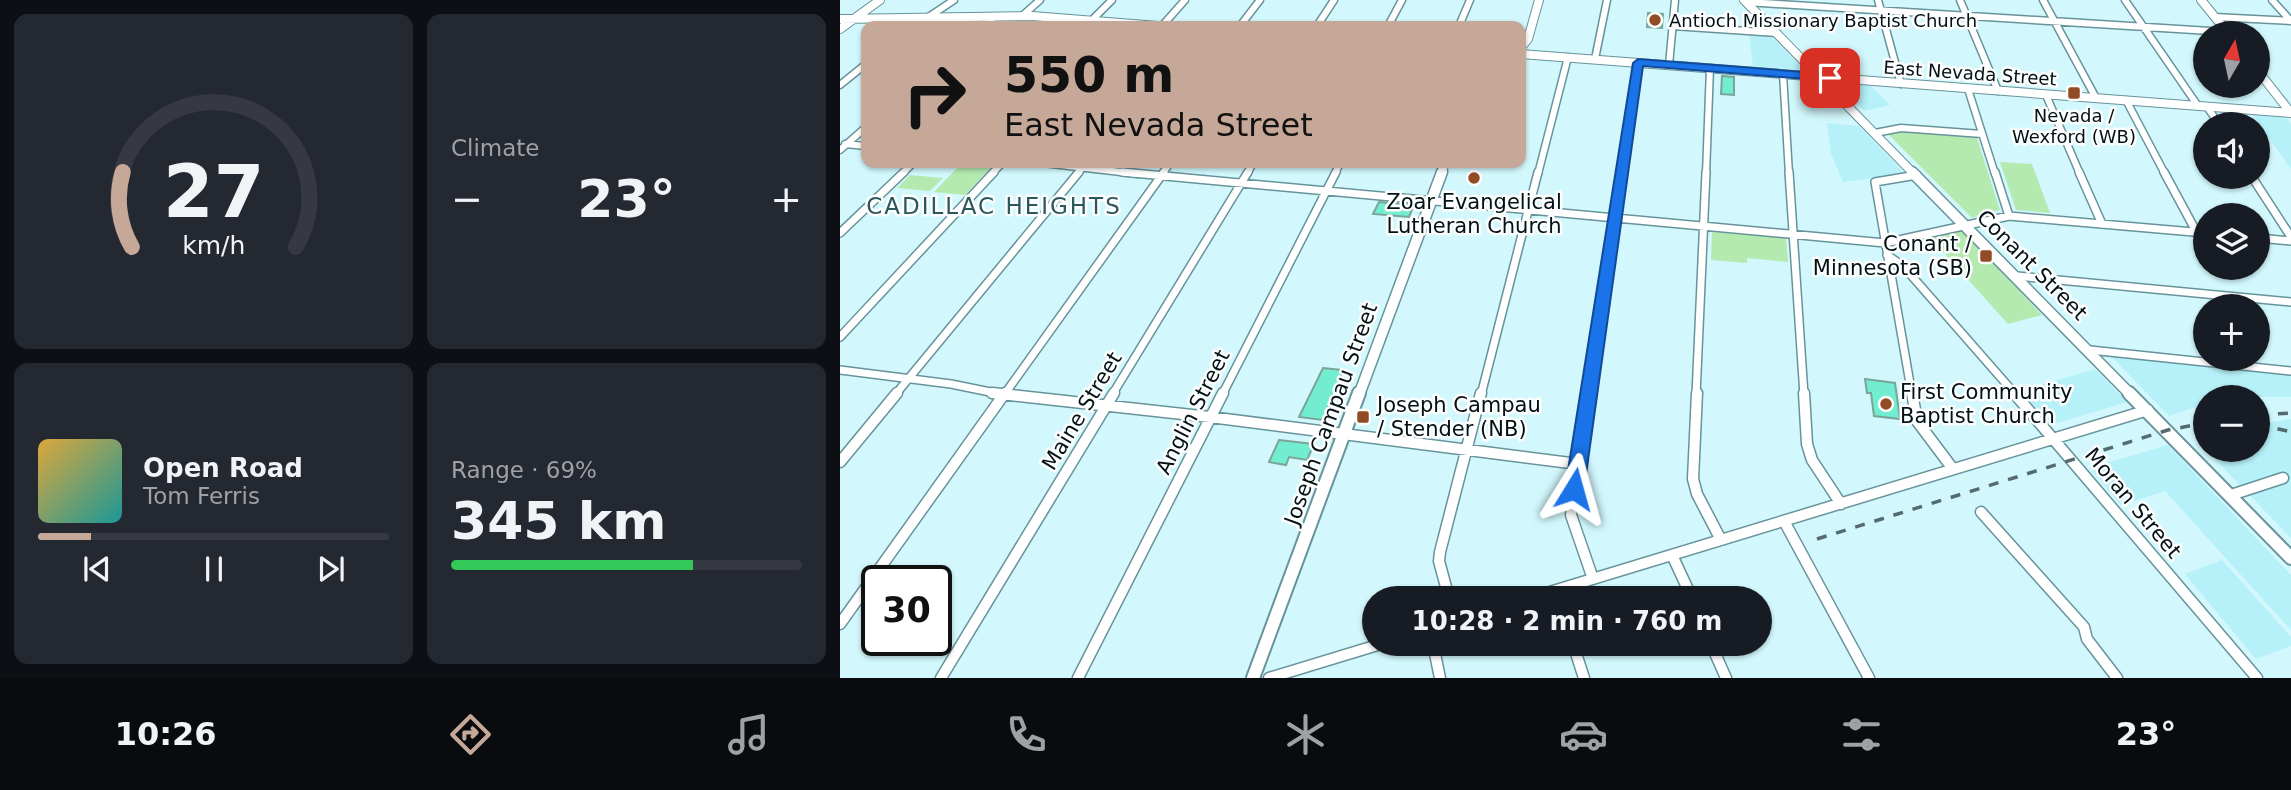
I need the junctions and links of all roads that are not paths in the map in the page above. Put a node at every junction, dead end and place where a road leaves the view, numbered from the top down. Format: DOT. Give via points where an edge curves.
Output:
graph roads {
  1 [pos="880,0"];
  2 [pos="954,0"];
  3 [pos="1040,0"];
  4 [pos="1112,0"];
  5 [pos="1185,0"];
  6 [pos="1260,0"];
  7 [pos="1334,0"];
  8 [pos="1402,0"];
  9 [pos="1470,0"];
  10 [pos="1539,0"];
  11 [pos="1606,0"];
  12 [pos="1675,0"];
  13 [pos="1878,0"];
  14 [pos="1960,0"];
  15 [pos="2043,0"];
  16 [pos="2124,0"];
  17 [pos="2201,0"];
  18 [pos="2272,0"];
  19 [pos="1745,1"];
  20 [pos="1813,3"];
  21 [pos="1881,10"];
  22 [pos="1966,15"];
  23 [pos="1022,16"];
  24 [pos="2214,16"];
  25 [pos="994,17"];
  26 [pos="926,18"];
  27 [pos="840,19"];
  28 [pos="853,19"];
  29 [pos="1063,19"];
  30 [pos="922,21"];
  31 [pos="990,21"];
  32 [pos="1091,21"];
  33 [pos="1165,21"];
  34 [pos="1244,21"];
  35 [pos="1320,21"];
  36 [pos="1391,21"];
  37 [pos="1460,21"];
  38 [pos="2054,21"];
  39 [pos="2218,21"];
  40 [pos="2291,21"];
  41 [pos="1673,26"];
  42 [pos="2143,27"];
  43 [pos="840,29"];
  44 [pos="2193,30"];
  45 [pos="1777,33"];
  46 [pos="1526,41"];
  47 [pos="1526,54"];
  48 [pos="1568,57"];
  49 [pos="1595,60"];
  50 [pos="1638,63"];
  51 [pos="1669,65"];
  52 [pos="861,68"];
  53 [pos="1710,68"];
  54 [pos="1783,74"];
  55 [pos="1820,77"];
  56 [pos="1901,84"];
  57 [pos="840,85"];
  58 [pos="2270,86"];
  59 [pos="1968,89"];
  60 [pos="1998,91"];
  61 [pos="2046,95"];
  62 [pos="2096,98"];
  63 [pos="2126,100"];
  64 [pos="2202,106"];
  65 [pos="2207,112"];
  66 [pos="2291,113"];
  67 [pos="861,131"];
  68 [pos="1875,133"];
  69 [pos="1982,134"];
  70 [pos="843,144"];
  71 [pos="861,146"];
  72 [pos="840,150"];
  73 [pos="908,168"];
  74 [pos="997,168"];
  75 [pos="1082,168"];
  76 [pos="1105,168"];
  77 [pos="1166,168"];
  78 [pos="1250,168"];
  79 [pos="1337,168"];
  80 [pos="1443,168"];
  81 [pos="1917,175"];
  82 [pos="1160,176"];
  83 [pos="1240,183"];
  84 [pos="2260,189"];
  85 [pos="1326,190"];
  86 [pos="1430,201"];
  87 [pos="1528,210"];
  88 [pos="2009,216"];
  89 [pos="1615,218"];
  90 [pos="2193,219"];
  91 [pos="2102,224"];
  92 [pos="1966,225"];
  93 [pos="1703,226"];
  94 [pos="2193,232"];
  95 [pos="840,233"];
  96 [pos="1794,234"];
  97 [pos="2270,238"];
  98 [pos="2291,239"];
  99 [pos="1885,243"];
  100 [pos="1887,255"];
  101 [pos="2017,276"];
  102 [pos="2291,302"];
  103 [pos="840,337"];
  104 [pos="2090,350"];
  105 [pos="840,370"];
  106 [pos="2291,371"];
  107 [pos="908,379"];
  108 [pos="1003,395"];
  109 [pos="1105,406"];
  110 [pos="2148,410"];
  111 [pos="1210,417"];
  112 [pos="1344,434"];
  113 [pos="2054,439"];
  114 [pos="1467,450"];
  115 [pos="840,463"];
  116 [pos="1578,464"];
  117 [pos="1953,469"];
  118 [pos="2283,478"];
  119 [pos="2231,495"];
  120 [pos="1841,504"];
  121 [pos="1980,512"];
  122 [pos="1784,521"];
  123 [pos="1721,540"];
  124 [pos="1672,555"];
  125 [pos="2291,558"];
  126 [pos="1593,579"];
  127 [pos="1446,586"];
  128 [pos="1577,586"];
  129 [pos="1686,586"];
  130 [pos="840,624"];
  131 [pos="1362,650"];
  132 [pos="1435,656"];
  133 [pos="1577,656"];
  134 [pos="1717,656"];
  135 [pos="941,678"];
  136 [pos="1078,678"];
  137 [pos="1253,678"];
  138 [pos="1269,678"];
  139 [pos="1440,678"];
  140 [pos="1584,678"];
  141 [pos="1726,678"];
  142 [pos="1869,678"];
  143 [pos="2117,678"];
  144 [pos="2257,678"];
  1 -- 28 [label="street"];
  2 -- 26 [label="street"];
  3 -- 23 [label="street"];
  4 -- 32 [label="street"];
  5 -- 33 [label="street"];
  6 -- 34 [label="street"];
  7 -- 35 [label="street"];
  8 -- 36 [label="street"];
  9 -- 37 [label="street"];
  10 -- 46 [label="street"];
  11 -- 49 [label="street"];
  12 -- 41 [label="street"];
  13 -- 21 [label="street"];
  14 -- 22 [label="street"];
  15 -- 38 [label="street"];
  16 -- 42 [label="street"];
  17 -- 24 [label="street"];
  18 -- 40 [label="street"];
  19 -- 20 [label="street"];
  19 -- 45 [label="street, Conant Street"];
  20 -- 21 [label="street"];
  21 -- 22 [label="street"];
  21 -- 56 [label="street"];
  22 -- 38 [label="street"];
  22 -- 60 [label="street"];
  23 -- 25 [label="street"];
  23 -- 29 [label="street"];
  24 -- 39 [label="street"];
  24 -- 40 [label="street"];
  25 -- 26 [label="street"];
  25 -- 31 [label="street"];
  26 -- 28 [label="street"];
  26 -- 30 [label="street"];
  27 -- 28 [label="street"];
  28 -- 43 [label="street"];
  29 -- 32 [label="street"];
  38 -- 42 [label="street"];
  38 -- 62 [label="street"];
  41 -- 45 [label="street"];
  41 -- 51 [label="street"];
  42 -- 44 [label="street"];
  42 -- 64 [label="street"];
  45 -- 55 [label="street, Conant Street"];
  47 -- 48 [label="street, East Nevada Street"];
  48 -- 49 [label="street, East Nevada Street"];
  48 -- 87 [label="street"];
  49 -- 50 [label="street, East Nevada Street"];
  50 -- 51 [label="street, East Nevada Street"];
  50 -- 89 [label="street"];
  51 -- 53 [label="street, East Nevada Street"];
  52 -- 57 [label="street"];
  53 -- 54 [label="street, East Nevada Street"];
  53 -- 93 [label="street"];
  54 -- 55 [label="street, East Nevada Street"];
  54 -- 96 [label="street"];
  55 -- 56 [label="street, East Nevada Street"];
  55 -- 68 [label="street, Conant Street"];
  56 -- 59 [label="street, East Nevada Street"];
  58 -- 66 [label="street"];
  59 -- 60 [label="street, East Nevada Street"];
  59 -- 69 [label="street"];
  60 -- 61 [label="street, East Nevada Street"];
  61 -- 62 [label="street, East Nevada Street"];
  61 -- 91 [label="street"];
  62 -- 63 [label="street, East Nevada Street"];
  63 -- 64 [label="street, East Nevada Street"];
  63 -- 90 [label="street"];
  64 -- 65 [label="street"];
  64 -- 66 [label="street, East Nevada Street"];
  67 -- 70 [label="street"];
  68 -- 69 [label="street" via="1901,128"];
  68 -- 81 [label="street, Conant Street"];
  69 -- 88 [label="street"];
  70 -- 71 [label="street"];
  70 -- 72 [label="street"];
  73 -- 95 [label="street"];
  74 -- 103 [label="street"];
  75 -- 107 [label="street"];
  76 -- 82 [label="street"];
  77 -- 82 [label="street"];
  78 -- 83 [label="street, Maine Street"];
  79 -- 85 [label="street, Anglin Street"];
  80 -- 86 [label="street, Joseph Campau Street"];
  81 -- 92 [label="street, Conant Street"];
  81 -- 99 [label="street" via="1875,181"];
  82 -- 83 [label="street"];
  82 -- 108 [label="street"];
  83 -- 85 [label="street"];
  83 -- 109 [label="street, Maine Street"];
  84 -- 98 [label="street"];
  85 -- 86 [label="street"];
  85 -- 111 [label="street, Anglin Street"];
  86 -- 87 [label="street"];
  86 -- 112 [label="street, Joseph Campau Street"];
  87 -- 89 [label="street"];
  87 -- 114 [label="street"];
  88 -- 91 [label="street"];
  88 -- 92 [label="street"];
  89 -- 93 [label="street"];
  89 -- 116 [label="street"];
  91 -- 94 [label="street"];
  92 -- 99 [label="street"];
  92 -- 101 [label="street, Conant Street"];
  93 -- 96 [label="street"];
  93 -- 123 [label="street" via="1693,478"];
  96 -- 99 [label="street"];
  96 -- 120 [label="street" via="1807,444 1812,460"];
  97 -- 98 [label="street"];
  99 -- 100 [label="street"];
  100 -- 113 [label="street, Moran Street" via="1903,266"];
  100 -- 117 [label="street" via="1917,421"];
  101 -- 102 [label="street"];
  101 -- 104 [label="street, Conant Street"];
  104 -- 106 [label="street"];
  104 -- 110 [label="street, Conant Street"];
  105 -- 107 [label="street"];
  107 -- 108 [label="street"];
  107 -- 115 [label="street"];
  108 -- 109 [label="street"];
  108 -- 130 [label="street"];
  109 -- 111 [label="street"];
  109 -- 135 [label="street, Maine Street"];
  110 -- 113 [label="street"];
  110 -- 119 [label="street, Conant Street"];
  111 -- 112 [label="street"];
  111 -- 136 [label="street, Anglin Street"];
  112 -- 114 [label="street"];
  112 -- 137 [label="street, Joseph Campau Street"];
  113 -- 117 [label="street"];
  113 -- 144 [label="street, Moran Street"];
  114 -- 116 [label="street"];
  114 -- 127 [label="street" via="1440,552"];
  116 -- 126 [label="street" via="1571,521"];
  117 -- 120 [label="street"];
  118 -- 119 [label="street"];
  119 -- 125 [label="street, Conant Street"];
  120 -- 122 [label="street"];
  121 -- 143 [label="street" via="2084,627 2087,639"];
  122 -- 123 [label="street"];
  122 -- 142 [label="street"];
  123 -- 124 [label="street"];
  124 -- 126 [label="street"];
  124 -- 129 [label="street"];
  126 -- 128 [label="street"];
  131 -- 138 [label="street"];
  132 -- 139 [label="street"];
  133 -- 140 [label="street"];
  134 -- 141 [label="street"];
}
